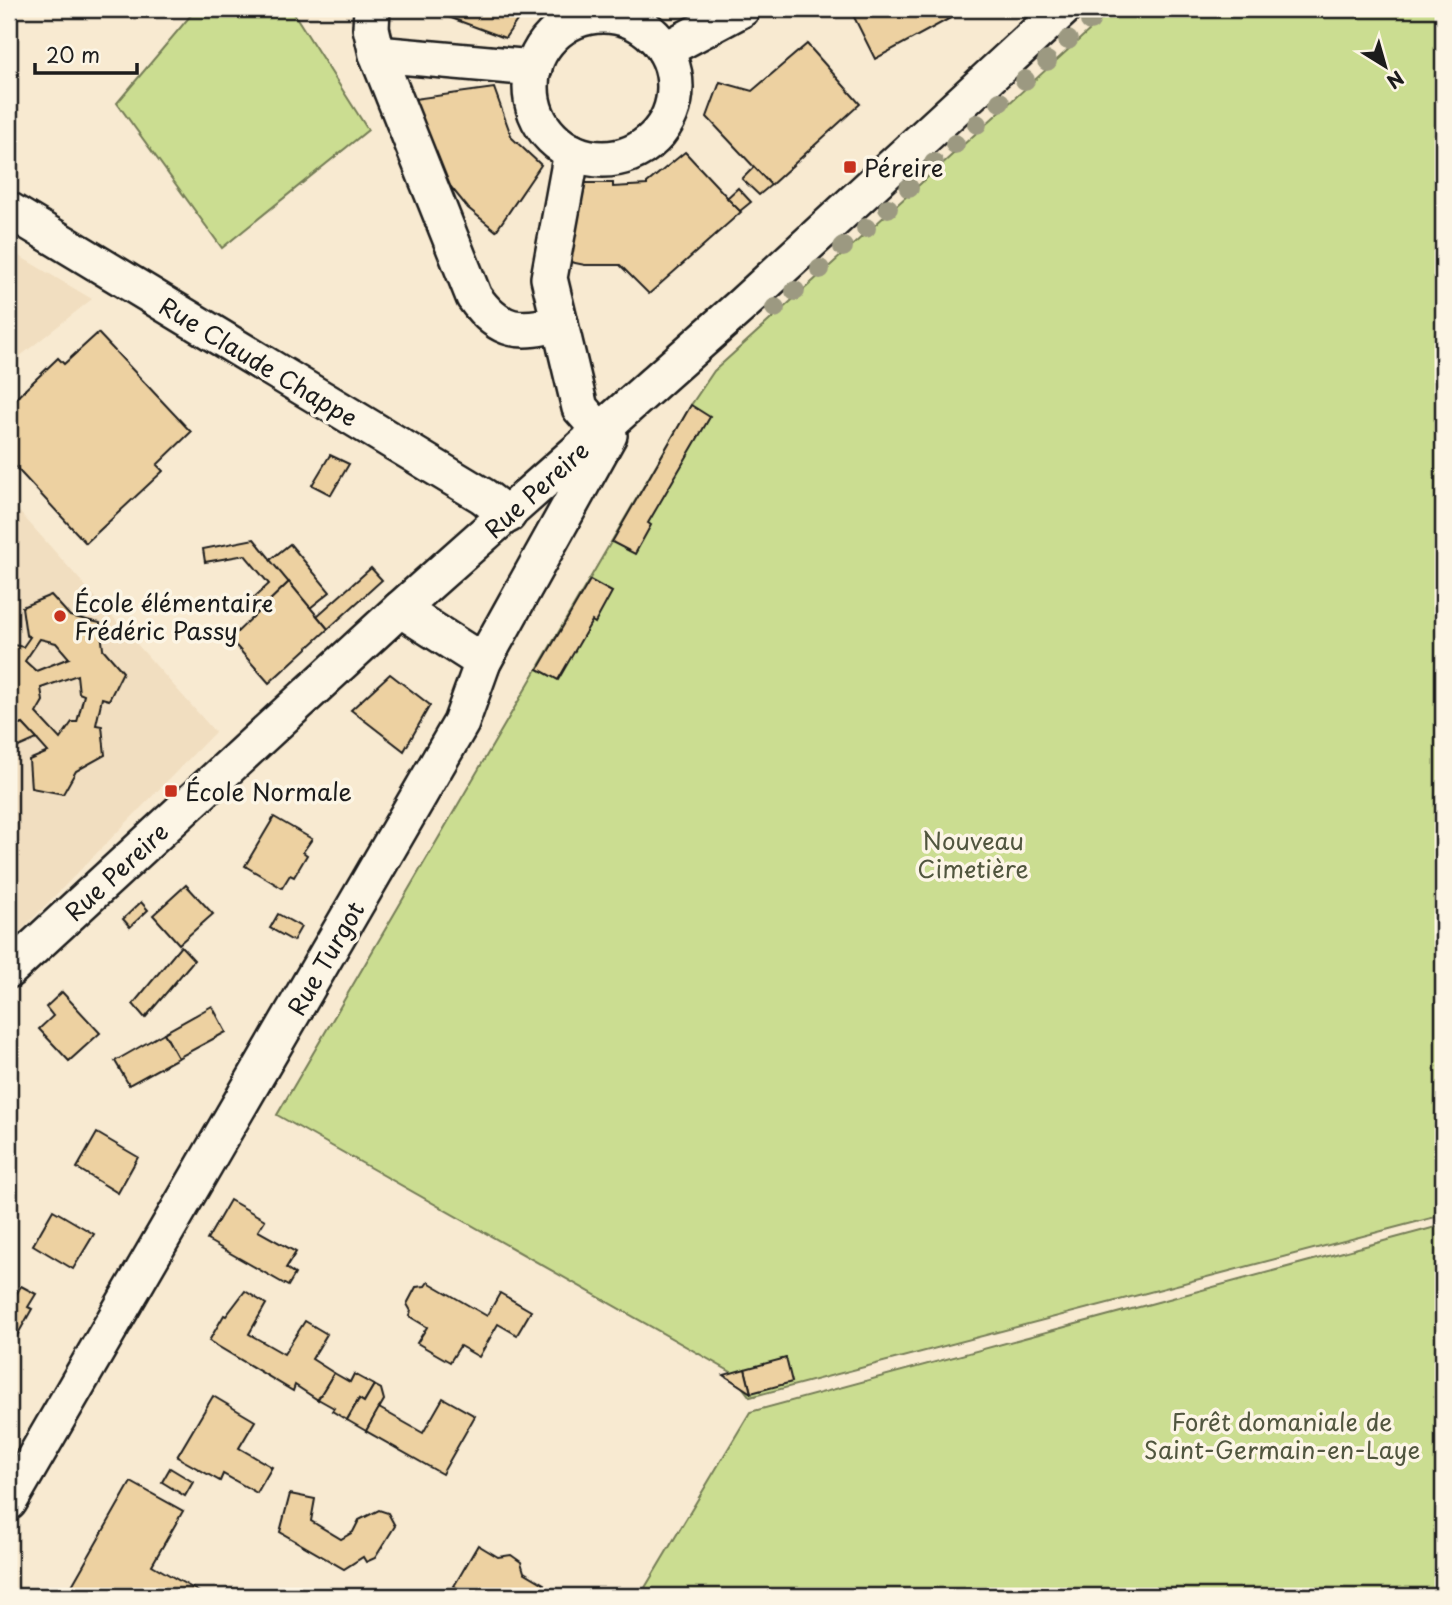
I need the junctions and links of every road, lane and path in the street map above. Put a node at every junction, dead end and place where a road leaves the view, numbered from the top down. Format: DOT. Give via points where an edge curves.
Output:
graph roads {
  1 [pos="372,9"];
  2 [pos="742,9"];
  3 [pos="1052,13"];
  4 [pos="665,50"];
  5 [pos="376,54"];
  6 [pos="534,68"];
  7 [pos="572,152"];
  8 [pos="9,210"];
  9 [pos="561,324"];
  10 [pos="628,407"];
  11 [pos="600,431"];
  12 [pos="508,515"];
  13 [pos="400,609"];
  14 [pos="483,662"];
  15 [pos="9,970"];
  16 [pos="9,1502"];
  1 -- 5 [label="street"];
  2 -- 4 [label="street"];
  3 -- 10 [label="street, Rue Pereire"];
  4 -- 6 [label="street" via="638,24 596,16 559,31"];
  4 -- 7 [label="street" via="673,69 675,96 667,121 656,136 637,151 615,158"];
  5 -- 6 [label="street"];
  5 -- 9 [label="street" via="474,297 488,314 508,326 530,331"];
  6 -- 7 [label="street" via="531,89 541,123"];
  7 -- 9 [label="street" via="549,278"];
  8 -- 12 [label="street, Rue Claude Chappe"];
  9 -- 11 [label="street" via="580,408"];
  10 -- 11 [label="street, Rue Pereire"];
  10 -- 14 [label="street, Rue Turgot"];
  11 -- 12 [label="street, Rue Pereire"];
  12 -- 13 [label="street, Rue Pereire"];
  13 -- 14 [label="street"];
  13 -- 15 [label="street, Rue Pereire"];
  14 -- 16 [label="street, Rue Turgot" via="461,723"];
}
